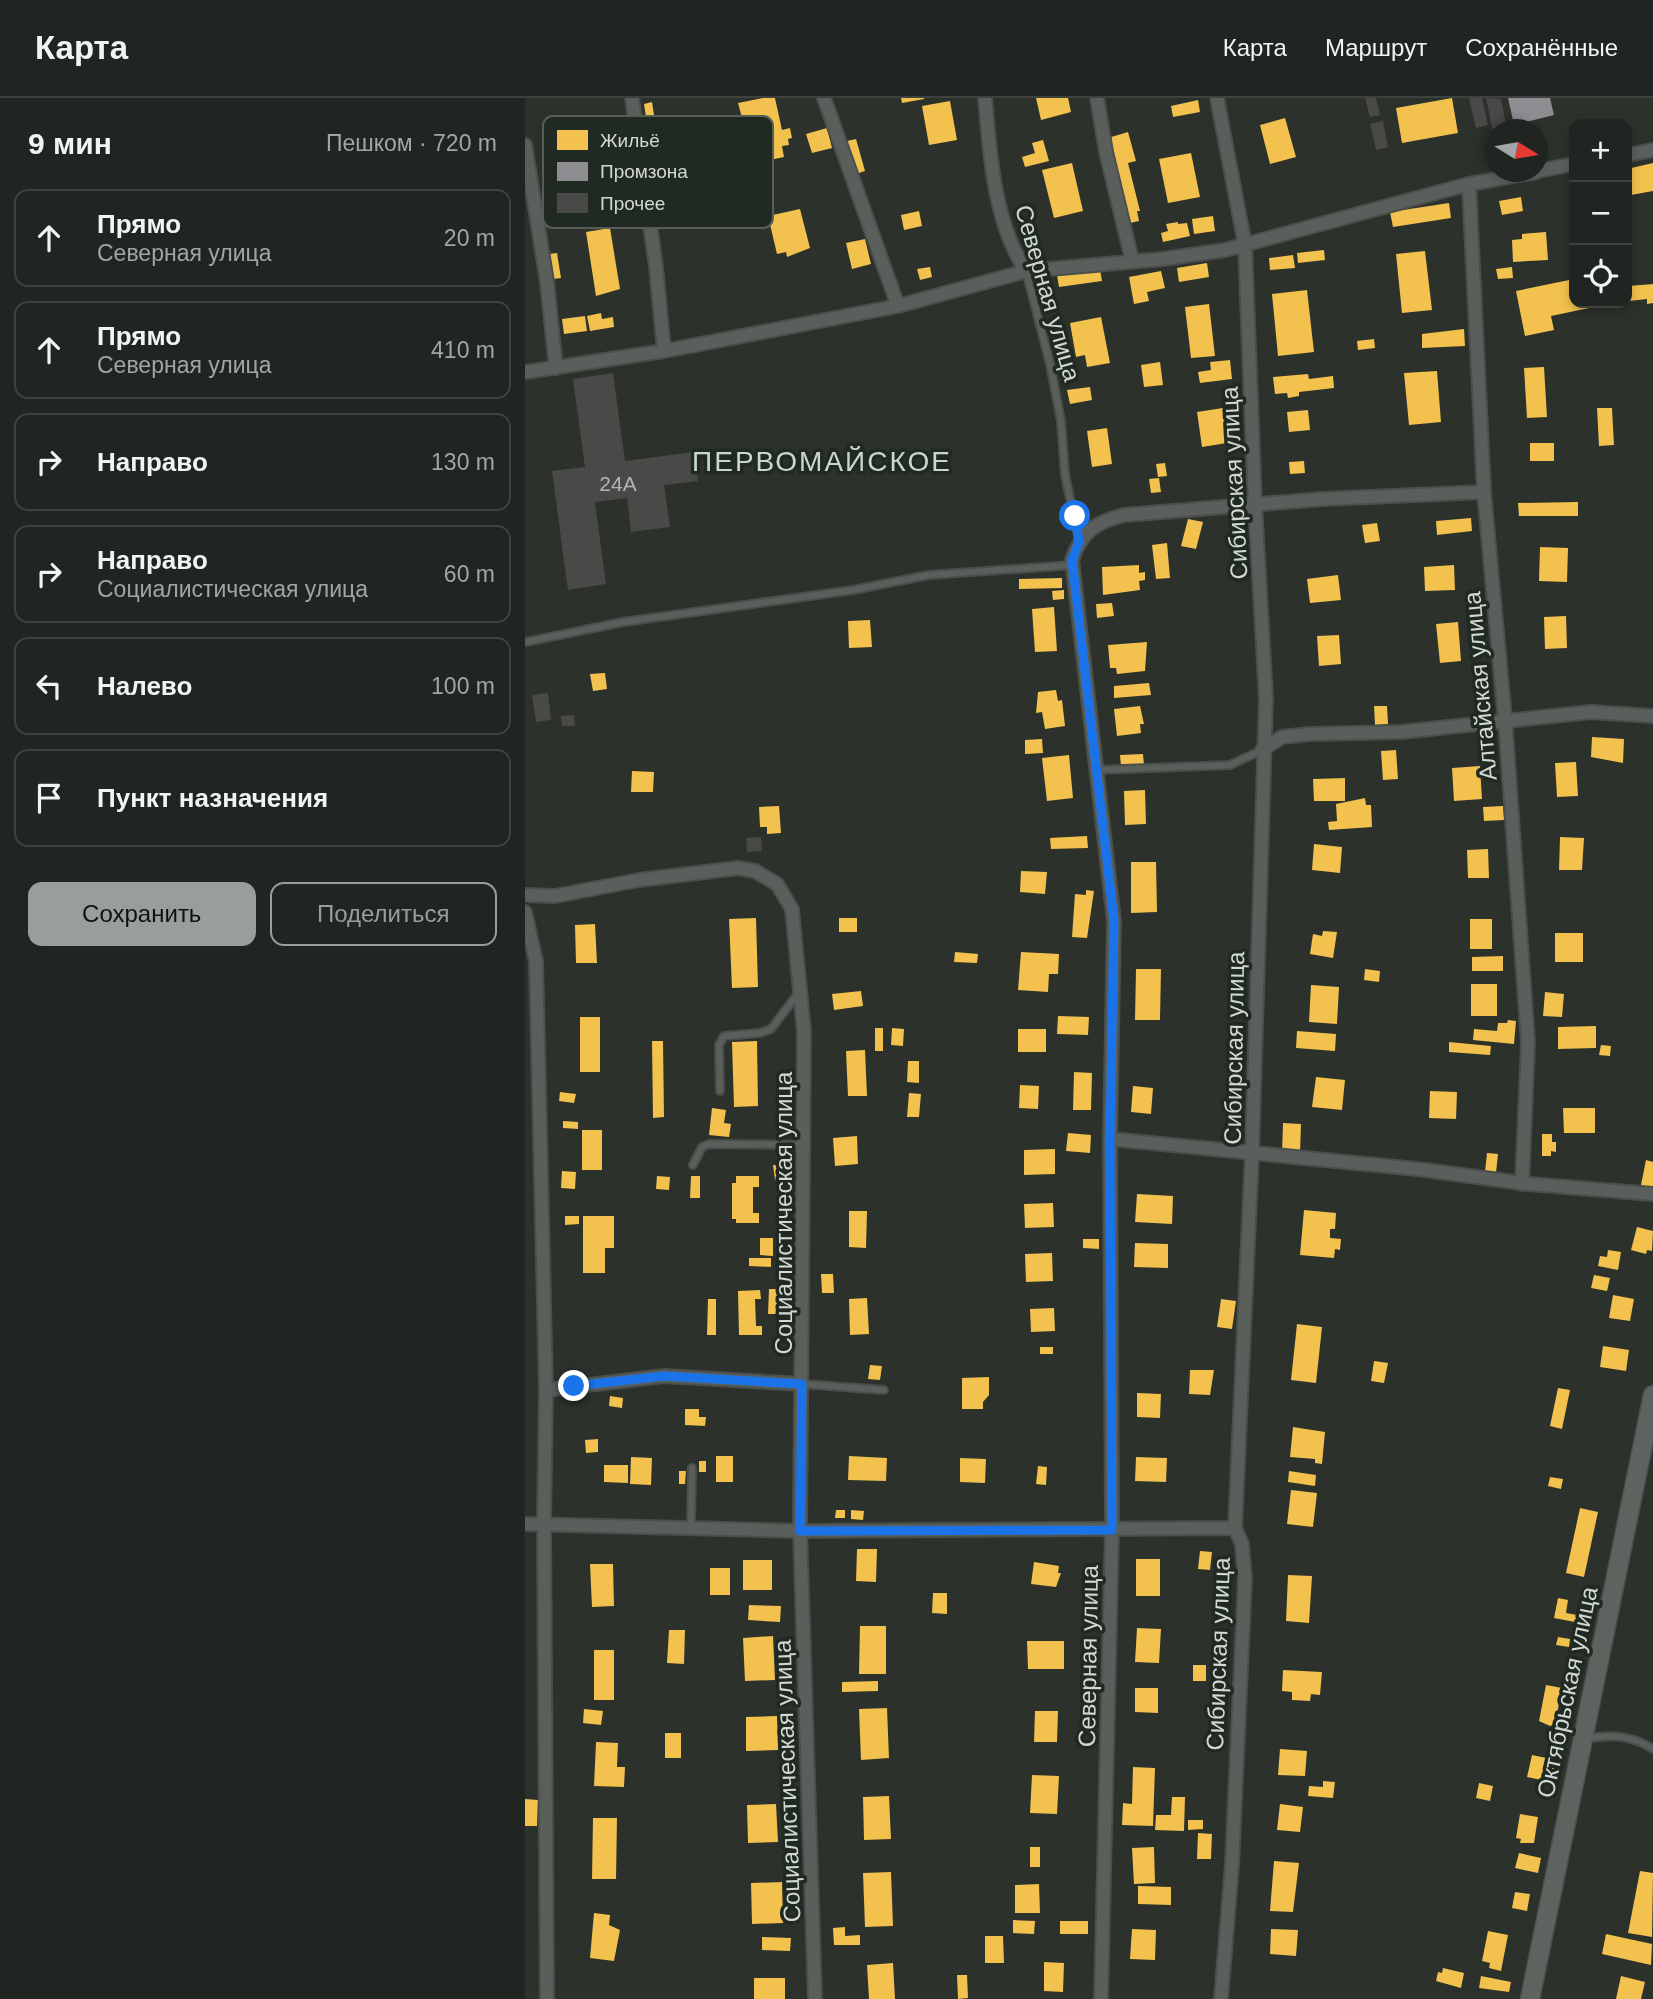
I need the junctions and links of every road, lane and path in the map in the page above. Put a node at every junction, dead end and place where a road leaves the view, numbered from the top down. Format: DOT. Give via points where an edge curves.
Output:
graph roads {
  1 [pos="632,98"];
  2 [pos="824,98"];
  3 [pos="985,98"];
  4 [pos="1097,98"];
  5 [pos="1217,98"];
  6 [pos="635,116"];
  7 [pos="525,145"];
  8 [pos="1653,150"];
  9 [pos="1632,154"];
  10 [pos="1569,165"];
  11 [pos="1548,170"];
  12 [pos="1485,181"];
  13 [pos="1469,184"];
  14 [pos="650,228"];
  15 [pos="1245,245"];
  16 [pos="1132,260"];
  17 [pos="1026,271"];
  18 [pos="898,306"];
  19 [pos="664,351"];
  20 [pos="556,368"];
  21 [pos="525,372"];
  22 [pos="1484,492"];
  23 [pos="1255,505"];
  24 [pos="1079,542"];
  25 [pos="1072,563"];
  26 [pos="525,642"];
  27 [pos="1653,716"];
  28 [pos="1505,719"];
  29 [pos="1262,750"];
  30 [pos="1097,770"];
  31 [pos="525,895"];
  32 [pos="525,912"];
  33 [pos="801,990"];
  34 [pos="720,1091"];
  35 [pos="1110,1139"];
  36 [pos="804,1145"];
  37 [pos="1252,1153"];
  38 [pos="693,1166"];
  39 [pos="1522,1184"];
  40 [pos="1653,1194"];
  41 [pos="802,1384"];
  42 [pos="546,1390"];
  43 [pos="884,1390"];
  44 [pos="1653,1395"];
  45 [pos="692,1468"];
  46 [pos="525,1524"];
  47 [pos="544,1524"];
  48 [pos="691,1526"];
  49 [pos="1235,1528"];
  50 [pos="1112,1530"];
  51 [pos="800,1531"];
  52 [pos="1583,1739"];
  53 [pos="1653,1749"];
  54 [pos="547,1999"];
  55 [pos="815,1999"];
  56 [pos="1101,1999"];
  57 [pos="1221,1999"];
  58 [pos="1529,1999"];
  1 -- 6 [label="street"];
  2 -- 18 [label="street"];
  3 -- 17 [label="street, Северная улица" via="993,172 1008,236"];
  4 -- 16 [label="street"];
  5 -- 15 [label="street, Сибирская улица"];
  7 -- 20 [label="street"];
  8 -- 9 [label="street"];
  10 -- 11 [label="street"];
  12 -- 13 [label="street"];
  13 -- 15 [label="street"];
  13 -- 22 [label="street, Алтайская улица"];
  14 -- 19 [label="street"];
  15 -- 16 [label="street" via="1192,256"];
  15 -- 23 [label="street, Сибирская улица"];
  16 -- 17 [label="street"];
  17 -- 18 [label="street"];
  17 -- 24 [label="lane, Северная улица" via="1050,364"];
  18 -- 19 [label="street"];
  19 -- 20 [label="street"];
  20 -- 21 [label="street"];
  22 -- 23 [label="street"];
  22 -- 28 [label="street, Алтайская улица"];
  23 -- 24 [label="street" via="1124,515 1099,522"];
  23 -- 29 [label="street, Сибирская улица" via="1266,698"];
  24 -- 25 [label="street"];
  25 -- 26 [label="lane" via="929,575 623,622"];
  25 -- 30 [label="street, Северная улица"];
  27 -- 28 [label="street" via="1591,712"];
  28 -- 29 [label="street" via="1401,732 1282,737"];
  28 -- 39 [label="street, Алтайская улица" via="1528,1042"];
  29 -- 30 [label="lane" via="1230,765"];
  29 -- 37 [label="street, Сибирская улица"];
  30 -- 35 [label="street, Северная улица" via="1114,921"];
  31 -- 33 [label="street, Социалистическая улица" via="547,897 738,868 767,877 784,892 792,909"];
  32 -- 42 [label="street" via="536,961"];
  33 -- 34 [label="lane" via="771,1029 723,1036 719,1045"];
  33 -- 36 [label="street, Социалистическая улица"];
  35 -- 37 [label="street"];
  35 -- 50 [label="street, Северная улица"];
  36 -- 38 [label="lane" via="709,1144 702,1147"];
  36 -- 41 [label="street, Социалистическая улица"];
  37 -- 39 [label="street"];
  37 -- 49 [label="street, Сибирская улица"];
  39 -- 40 [label="street"];
  41 -- 42 [label="street" via="664,1376"];
  41 -- 43 [label="lane"];
  41 -- 51 [label="street, Социалистическая улица"];
  42 -- 47 [label="street"];
  44 -- 52 [label="street, Октябрьская улица"];
  45 -- 48 [label="lane"];
  46 -- 47 [label="street"];
  47 -- 48 [label="street"];
  47 -- 54 [label="street"];
  48 -- 51 [label="street"];
  49 -- 50 [label="street"];
  49 -- 57 [label="street, Сибирская улица" via="1242,1544 1245,1579"];
  50 -- 51 [label="street"];
  50 -- 56 [label="street, Северная улица"];
  51 -- 55 [label="street, Социалистическая улица"];
  52 -- 53 [label="lane" via="1614,1735"];
  52 -- 58 [label="street, Октябрьская улица"];
}
